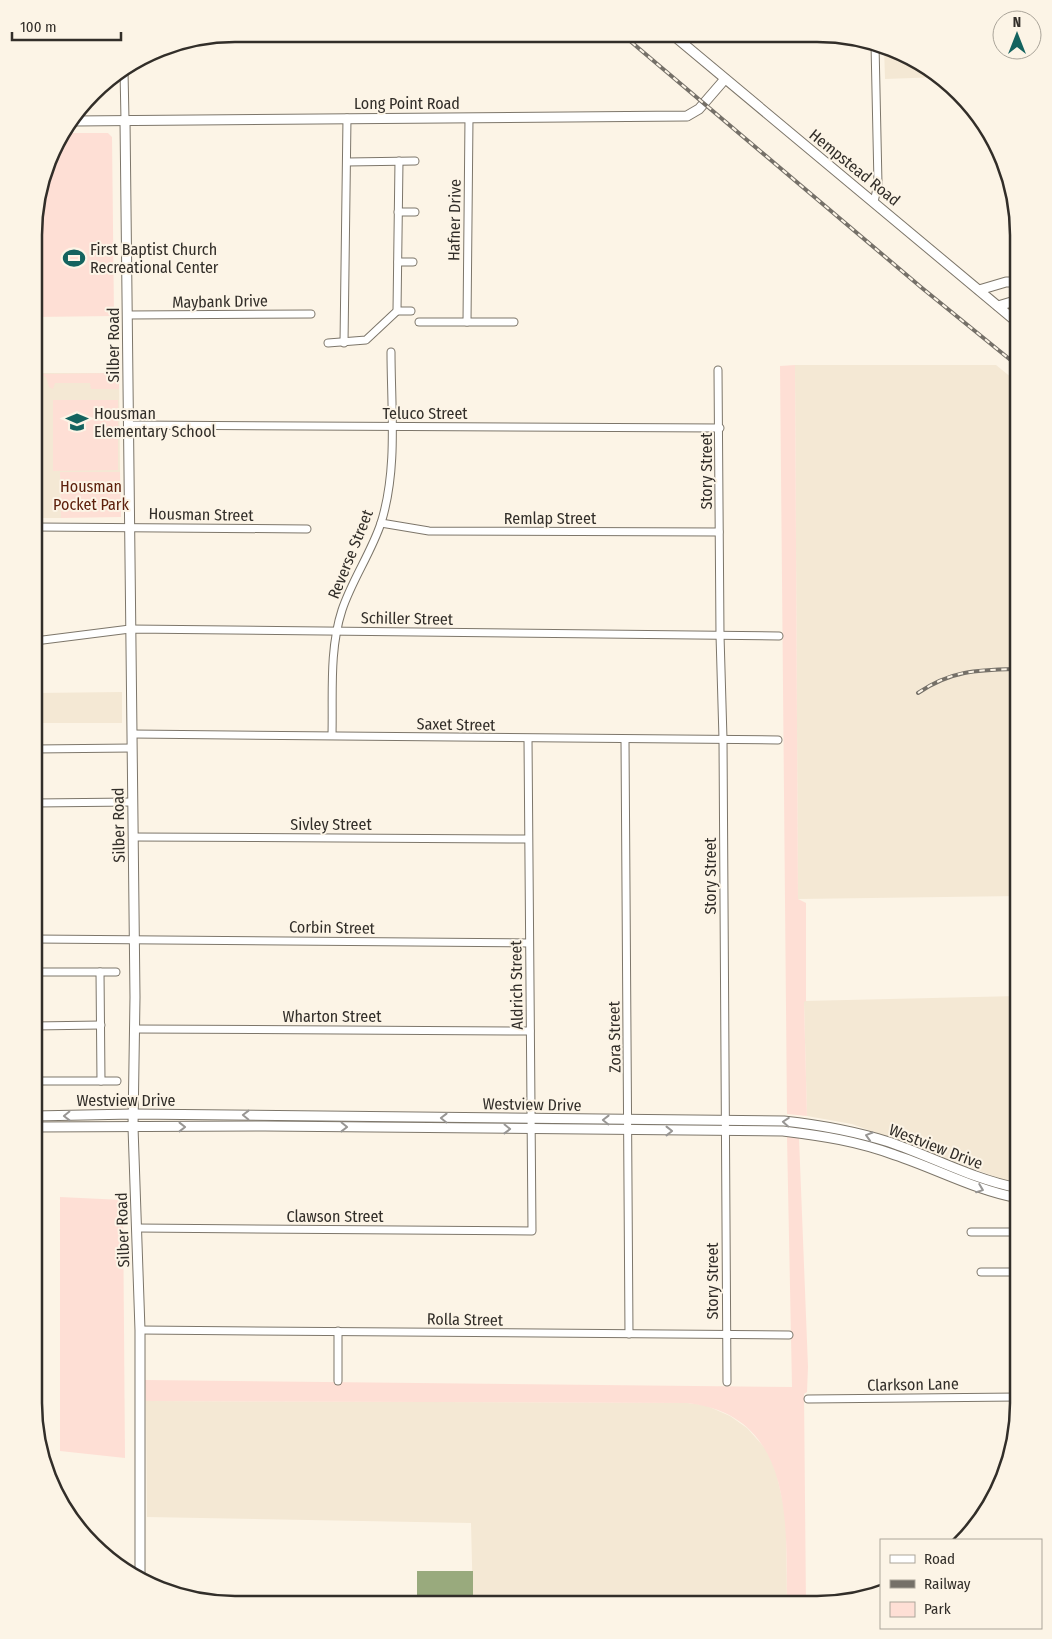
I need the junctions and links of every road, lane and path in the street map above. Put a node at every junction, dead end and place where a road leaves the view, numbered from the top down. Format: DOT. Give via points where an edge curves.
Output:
graph roads {
  1 [pos="681,42"];
  2 [pos="876,52"];
  3 [pos="124,78"];
  4 [pos="725,79"];
  5 [pos="347,118"];
  6 [pos="469,118"];
  7 [pos="125,120"];
  8 [pos="80,121"];
  9 [pos="399,161"];
  10 [pos="415,161"];
  11 [pos="347,162"];
  12 [pos="874,202"];
  13 [pos="398,212"];
  14 [pos="414,212"];
  15 [pos="398,262"];
  16 [pos="413,262"];
  17 [pos="1010,282"];
  18 [pos="979,290"];
  19 [pos="1010,302"];
  20 [pos="998,306"];
  21 [pos="397,311"];
  22 [pos="411,311"];
  23 [pos="311,314"];
  24 [pos="128,316"];
  25 [pos="1010,316"];
  26 [pos="420,322"];
  27 [pos="467,322"];
  28 [pos="514,322"];
  29 [pos="344,342"];
  30 [pos="328,343"];
  31 [pos="391,352"];
  32 [pos="718,370"];
  33 [pos="129,425"];
  34 [pos="391,426"];
  35 [pos="720,428"];
  36 [pos="381,523"];
  37 [pos="130,527"];
  38 [pos="42,528"];
  39 [pos="307,529"];
  40 [pos="720,532"];
  41 [pos="130,629"];
  42 [pos="337,631"];
  43 [pos="720,635"];
  44 [pos="779,636"];
  45 [pos="42,640"];
  46 [pos="132,734"];
  47 [pos="332,735"];
  48 [pos="528,739"];
  49 [pos="723,739"];
  50 [pos="625,740"];
  51 [pos="778,740"];
  52 [pos="132,748"];
  53 [pos="42,749"];
  54 [pos="133,802"];
  55 [pos="42,803"];
  56 [pos="133,836"];
  57 [pos="528,839"];
  58 [pos="42,939"];
  59 [pos="134,939"];
  60 [pos="529,943"];
  61 [pos="42,972"];
  62 [pos="100,972"];
  63 [pos="116,972"];
  64 [pos="42,1026"];
  65 [pos="101,1026"];
  66 [pos="134,1029"];
  67 [pos="530,1031"];
  68 [pos="42,1081"];
  69 [pos="101,1081"];
  70 [pos="117,1081"];
  71 [pos="133,1114"];
  72 [pos="42,1116"];
  73 [pos="265,1116"];
  74 [pos="396,1117"];
  75 [pos="532,1119"];
  76 [pos="627,1120"];
  77 [pos="725,1120"];
  78 [pos="265,1126"];
  79 [pos="42,1127"];
  80 [pos="133,1127"];
  81 [pos="395,1128"];
  82 [pos="532,1130"];
  83 [pos="627,1131"];
  84 [pos="725,1131"];
  85 [pos="1010,1187"];
  86 [pos="1010,1197"];
  87 [pos="137,1228"];
  88 [pos="532,1231"];
  89 [pos="972,1232"];
  90 [pos="1010,1232"];
  91 [pos="981,1272"];
  92 [pos="1010,1272"];
  93 [pos="140,1330"];
  94 [pos="338,1331"];
  95 [pos="629,1334"];
  96 [pos="727,1335"];
  97 [pos="789,1336"];
  98 [pos="338,1381"];
  99 [pos="727,1382"];
  100 [pos="1010,1397"];
  101 [pos="808,1399"];
  102 [pos="140,1572"];
  1 -- 4 [label="main road, Hempstead Road"];
  2 -- 12 [label="street" via="878,184"];
  3 -- 7 [label="street, Silber Road"];
  4 -- 6 [label="main road, Long Point Road" via="699,109 687,116"];
  4 -- 12 [label="main road, Hempstead Road"];
  5 -- 6 [label="main road, Long Point Road"];
  5 -- 7 [label="main road, Long Point Road"];
  5 -- 11 [label="street"];
  6 -- 27 [label="street, Hafner Drive"];
  7 -- 8 [label="main road, Long Point Road"];
  7 -- 24 [label="main road, Silber Road"];
  9 -- 10 [label="street"];
  9 -- 11 [label="street"];
  9 -- 13 [label="street"];
  11 -- 29 [label="street"];
  12 -- 18 [label="main road, Hempstead Road"];
  13 -- 14 [label="street"];
  13 -- 15 [label="street"];
  15 -- 16 [label="street"];
  15 -- 21 [label="street"];
  17 -- 18 [label="main road"];
  18 -- 20 [label="main road, Hempstead Road"];
  19 -- 20 [label="main road"];
  20 -- 25 [label="main road, Hempstead Road"];
  21 -- 22 [label="street"];
  21 -- 29 [label="street" via="366,340"];
  23 -- 24 [label="street, Maybank Drive"];
  24 -- 33 [label="main road, Silber Road"];
  26 -- 27 [label="street"];
  27 -- 28 [label="street"];
  29 -- 30 [label="street"];
  31 -- 34 [label="street, Reverse Street"];
  32 -- 35 [label="street, Story Street"];
  33 -- 34 [label="street, Teluco Street"];
  33 -- 37 [label="main road, Silber Road"];
  34 -- 35 [label="street, Teluco Street"];
  34 -- 36 [label="street, Reverse Street" via="391,470"];
  35 -- 40 [label="street, Story Street"];
  36 -- 40 [label="street, Remlap Street" via="429,531"];
  36 -- 42 [label="street, Reverse Street" via="350,589"];
  37 -- 38 [label="street, Housman Street"];
  37 -- 39 [label="street, Housman Street"];
  37 -- 41 [label="main road, Silber Road"];
  40 -- 43 [label="street, Story Street"];
  41 -- 42 [label="street, Schiller Street"];
  41 -- 45 [label="street, Schiller Street"];
  41 -- 46 [label="main road, Silber Road"];
  42 -- 43 [label="street, Schiller Street"];
  42 -- 47 [label="street, Reverse Street"];
  43 -- 44 [label="street, Schiller Street"];
  43 -- 49 [label="street, Story Street"];
  46 -- 47 [label="street, Saxet Street"];
  46 -- 52 [label="main road, Silber Road"];
  47 -- 48 [label="street, Saxet Street"];
  48 -- 50 [label="street, Saxet Street"];
  48 -- 57 [label="street, Aldrich Street"];
  49 -- 50 [label="street, Saxet Street"];
  49 -- 51 [label="street, Saxet Street"];
  49 -- 77 [label="street, Story Street"];
  50 -- 76 [label="street, Zora Street"];
  52 -- 53 [label="street"];
  52 -- 54 [label="main road, Silber Road"];
  54 -- 55 [label="street"];
  54 -- 56 [label="main road, Silber Road"];
  56 -- 57 [label="street, Sivley Street"];
  56 -- 59 [label="main road, Silber Road"];
  57 -- 60 [label="street, Aldrich Street"];
  58 -- 59 [label="street, Corbin Street"];
  59 -- 60 [label="street, Corbin Street"];
  59 -- 66 [label="main road, Silber Road"];
  60 -- 67 [label="street, Aldrich Street"];
  61 -- 62 [label="street"];
  62 -- 63 [label="street"];
  62 -- 65 [label="street"];
  64 -- 65 [label="street"];
  65 -- 69 [label="street"];
  66 -- 67 [label="street, Wharton Street"];
  66 -- 71 [label="main road, Silber Road"];
  67 -- 75 [label="street, Aldrich Street"];
  68 -- 69 [label="street"];
  69 -- 70 [label="street"];
  71 -- 72 [label="main road, Westview Drive, one-way"];
  73 -- 71 [label="main road, Westview Drive, one-way"];
  71 -- 80 [label="main road, Silber Road"];
  73 -- 74 [label="main road, Westview Drive"];
  73 -- 78 [label="main road"];
  75 -- 74 [label="main road, Westview Drive, one-way"];
  74 -- 81 [label="main road"];
  76 -- 75 [label="main road, Westview Drive, one-way"];
  75 -- 82 [label="street, Aldrich Street"];
  76 -- 77 [label="main road, Westview Drive"];
  76 -- 83 [label="street, Zora Street"];
  77 -- 84 [label="street, Story Street"];
  85 -- 77 [label="main road, Westview Drive, one-way" via="990,1183 890,1143 848,1130 784,1121"];
  80 -- 78 [label="main road, Westview Drive, one-way"];
  78 -- 81 [label="main road, Westview Drive, one-way"];
  79 -- 80 [label="main road, Westview Drive"];
  80 -- 87 [label="main road, Silber Road"];
  81 -- 82 [label="main road, Westview Drive, one-way"];
  82 -- 83 [label="main road, Westview Drive"];
  82 -- 88 [label="street, Aldrich Street"];
  83 -- 84 [label="main road, Westview Drive, one-way"];
  83 -- 95 [label="street, Zora Street"];
  84 -- 86 [label="main road, Westview Drive, one-way" via="783,1132 845,1139 990,1193"];
  84 -- 96 [label="street, Story Street"];
  87 -- 88 [label="street, Clawson Street"];
  87 -- 93 [label="main road, Silber Road"];
  89 -- 90 [label="street"];
  91 -- 92 [label="street"];
  93 -- 94 [label="street, Rolla Street"];
  93 -- 102 [label="main road, Silber Road"];
  94 -- 95 [label="street, Rolla Street"];
  94 -- 98 [label="street"];
  95 -- 96 [label="street, Rolla Street"];
  96 -- 97 [label="street, Rolla Street"];
  96 -- 99 [label="street, Story Street"];
  100 -- 101 [label="street, Clarkson Lane"];
}
